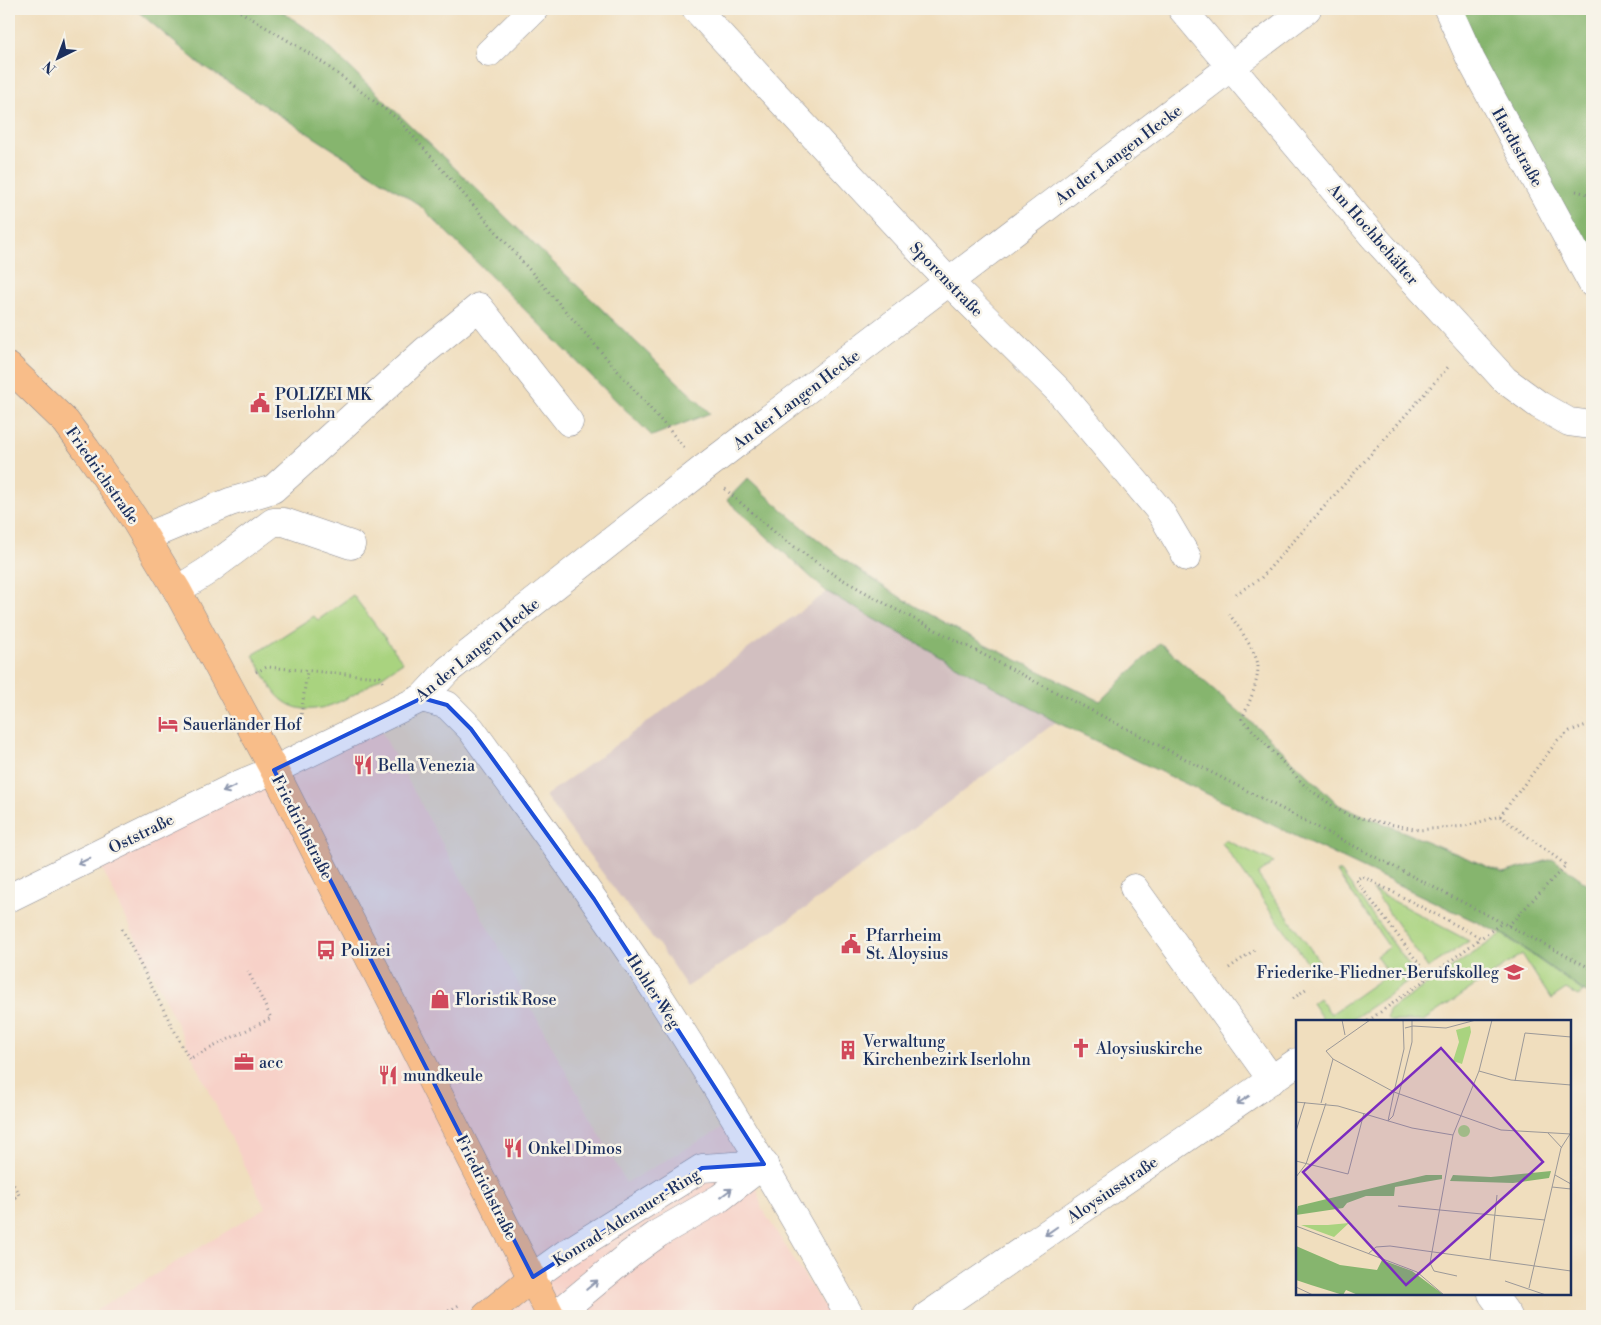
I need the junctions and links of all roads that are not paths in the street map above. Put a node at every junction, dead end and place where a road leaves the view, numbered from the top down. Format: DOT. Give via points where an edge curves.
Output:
graph roads {
  1 [pos="534,9"];
  2 [pos="696,9"];
  3 [pos="1182,9"];
  4 [pos="1307,9"];
  5 [pos="1448,9"];
  6 [pos="488,53"];
  7 [pos="1231,67"];
  8 [pos="950,283"];
  9 [pos="1592,283"];
  10 [pos="9,367"];
  11 [pos="569,422"];
  12 [pos="1592,425"];
  13 [pos="146,537"];
  14 [pos="351,545"];
  15 [pos="1187,557"];
  16 [pos="177,590"];
  17 [pos="422,698"];
  18 [pos="274,770"];
  19 [pos="1134,888"];
  20 [pos="9,898"];
  21 [pos="1296,1063"];
  22 [pos="1272,1080"];
  23 [pos="764,1164"];
  24 [pos="533,1277"];
  25 [pos="1493,1295"];
  26 [pos="486,1316"];
  27 [pos="553,1316"];
  28 [pos="850,1316"];
  29 [pos="927,1316"];
  30 [pos="1508,1316"];
  1 -- 6 [label="street"];
  2 -- 8 [label="street, Sporenstraße"];
  3 -- 7 [label="street, Am Hochbehälter"];
  4 -- 7 [label="street, An der Langen Hecke"];
  5 -- 9 [label="street, Hardtstraße" via="1471,60"];
  7 -- 8 [label="street, An der Langen Hecke"];
  7 -- 12 [label="street, Am Hochbehälter" via="1373,236 1505,380 1569,422"];
  8 -- 15 [label="street, Sporenstraße" via="1059,392 1160,511"];
  8 -- 17 [label="street, An der Langen Hecke" via="703,469 448,670"];
  10 -- 13 [label="main road, Friedrichstraße" via="66,422"];
  11 -- 13 [label="street" via="478,307 273,489 230,502"];
  13 -- 16 [label="main road, Friedrichstraße"];
  14 -- 16 [label="street" via="284,522 273,522 200,577"];
  16 -- 18 [label="main road, Friedrichstraße"];
  17 -- 18 [label="street, An der Langen Hecke"];
  17 -- 23 [label="street, Hohler Weg" via="447,706 471,729 594,899"];
  18 -- 20 [label="street, Oststraße, one-way"];
  18 -- 24 [label="main road, Friedrichstraße"];
  19 -- 22 [label="street"];
  21 -- 22 [label="street, Aloysiusstraße"];
  22 -- 29 [label="street, Aloysiusstraße, one-way"];
  23 -- 24 [label="street, Konrad-Adenauer-Ring" via="702,1168"];
  27 -- 23 [label="street, Konrad-Adenauer-Ring, one-way" via="659,1233 720,1198"];
  23 -- 28 [label="street, Hohler Weg"];
  24 -- 26 [label="main road, Konrad-Adenauer-Ring"];
  24 -- 27 [label="main road, Friedrichstraße"];
  25 -- 30 [label="street"];
}
